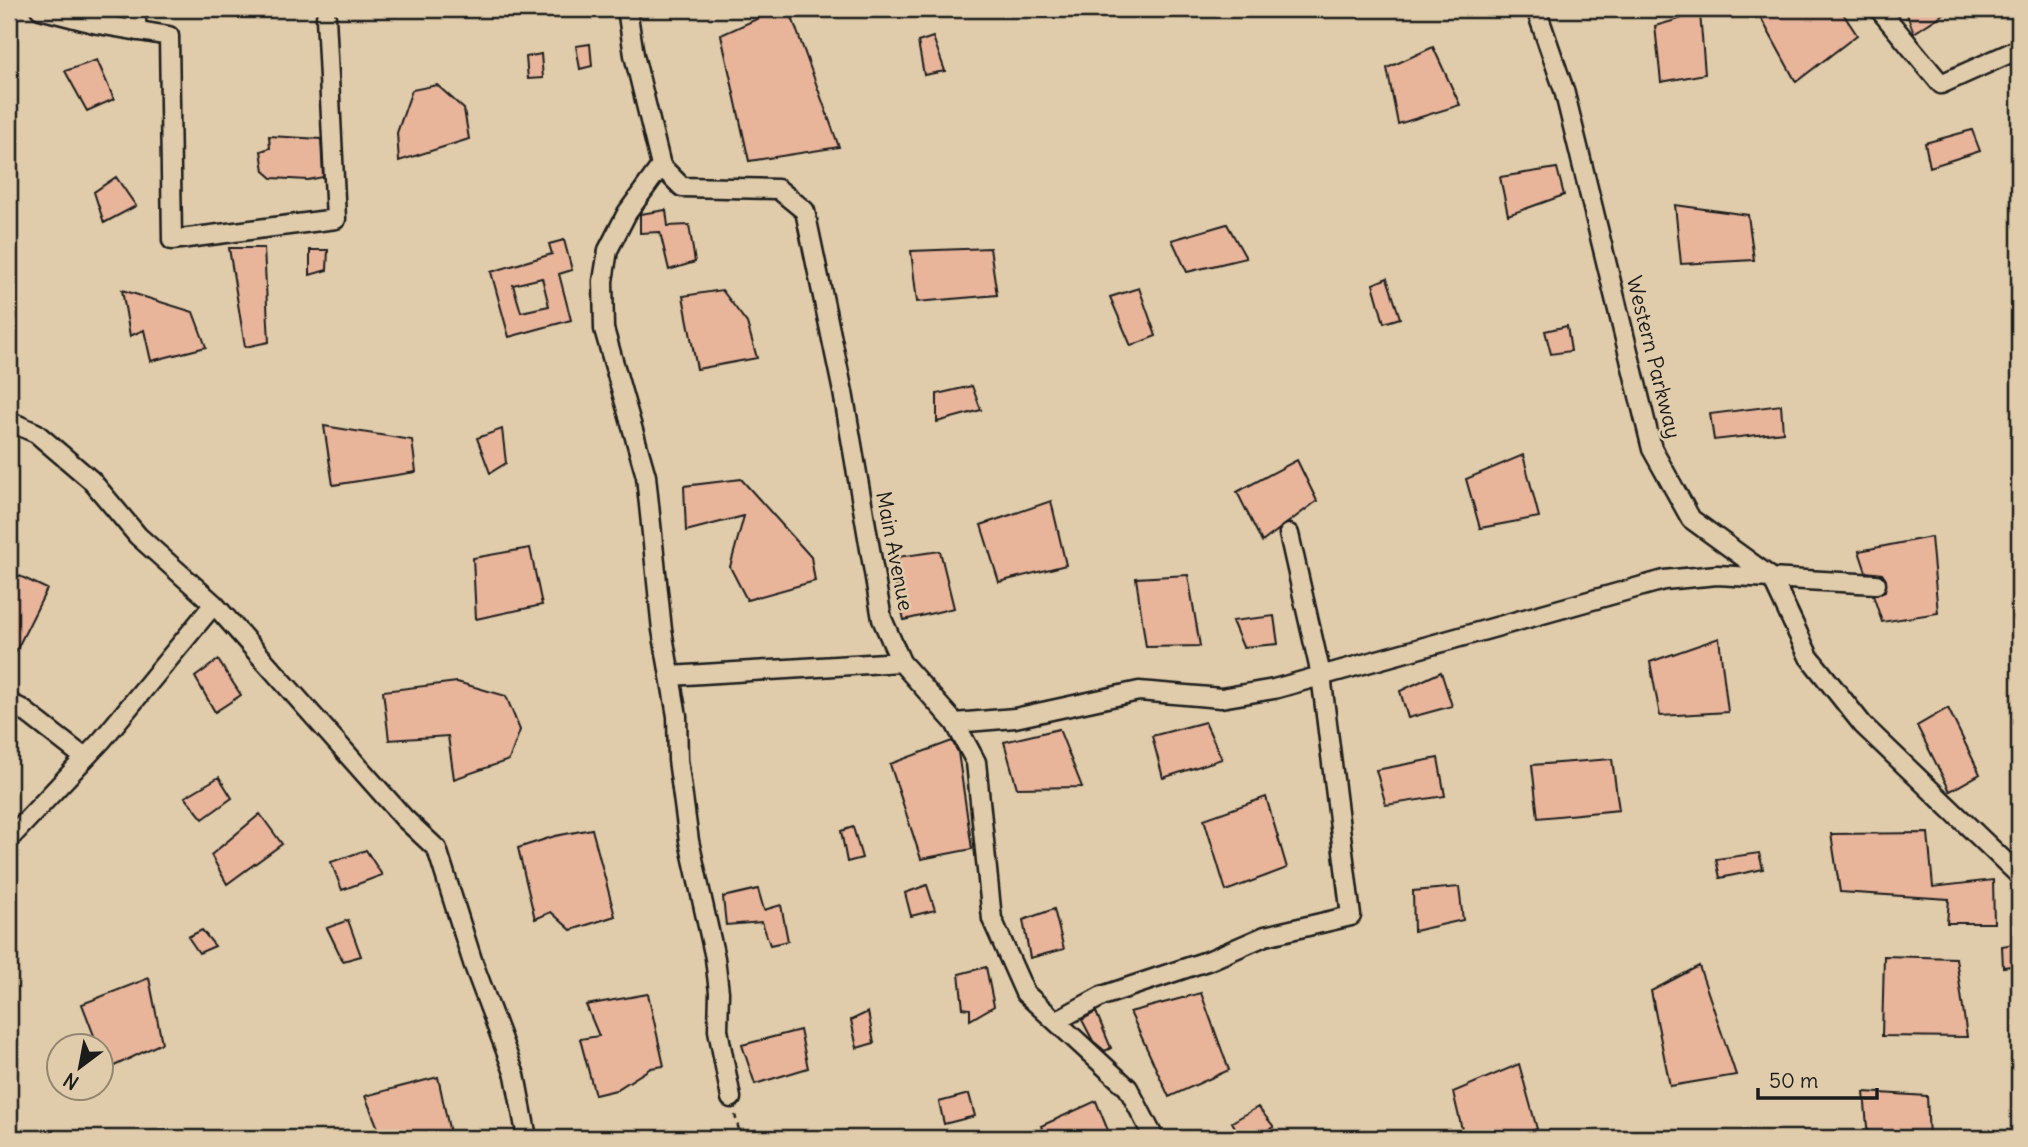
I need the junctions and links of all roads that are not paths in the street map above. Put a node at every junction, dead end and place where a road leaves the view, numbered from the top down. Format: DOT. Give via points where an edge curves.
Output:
graph roads {
  1 [pos="40,9"];
  2 [pos="135,9"];
  3 [pos="627,9"];
  4 [pos="1536,9"];
  5 [pos="1879,9"];
  6 [pos="326,17"];
  7 [pos="137,31"];
  8 [pos="2019,49"];
  9 [pos="661,166"];
  10 [pos="9,421"];
  11 [pos="1289,534"];
  12 [pos="1772,578"];
  13 [pos="1876,584"];
  14 [pos="214,604"];
  15 [pos="901,662"];
  16 [pos="670,676"];
  17 [pos="1321,676"];
  18 [pos="9,703"];
  19 [pos="956,723"];
  20 [pos="85,758"];
  21 [pos="9,839"];
  22 [pos="2019,875"];
  23 [pos="1056,1021"];
  24 [pos="731,1098"];
  25 [pos="527,1138"];
  26 [pos="1154,1138"];
  1 -- 7 [label="street"];
  2 -- 7 [label="street"];
  3 -- 9 [label="street"];
  4 -- 12 [label="street, Western Parkway" via="1564,90 1652,449 1691,519"];
  5 -- 8 [label="street" via="1941,84"];
  6 -- 7 [label="street" via="336,219 172,240 169,36"];
  9 -- 15 [label="street, Main Avenue" via="682,187 778,189 805,211 883,619"];
  9 -- 16 [label="street" via="627,213 608,250 603,281 604,329 646,475"];
  10 -- 14 [label="street" via="36,433 91,480 138,536"];
  11 -- 17 [label="street"];
  12 -- 13 [label="street"];
  12 -- 17 [label="street" via="1717,575 1664,580"];
  12 -- 22 [label="street, Western Parkway" via="1809,657 1863,725"];
  14 -- 20 [label="street"];
  14 -- 25 [label="street" via="404,818 437,849 515,1075"];
  15 -- 16 [label="street"];
  15 -- 19 [label="street, Main Avenue"];
  16 -- 24 [label="street" via="688,841 715,958 718,1030"];
  17 -- 19 [label="street" via="1221,698 1139,691 1015,718"];
  17 -- 23 [label="street" via="1351,916 1265,936 1210,960 1102,996"];
  18 -- 20 [label="street"];
  19 -- 23 [label="street, Main Avenue" via="976,762 992,919 1026,993"];
  20 -- 21 [label="street"];
  23 -- 26 [label="street, Main Avenue" via="1128,1088"];
}
